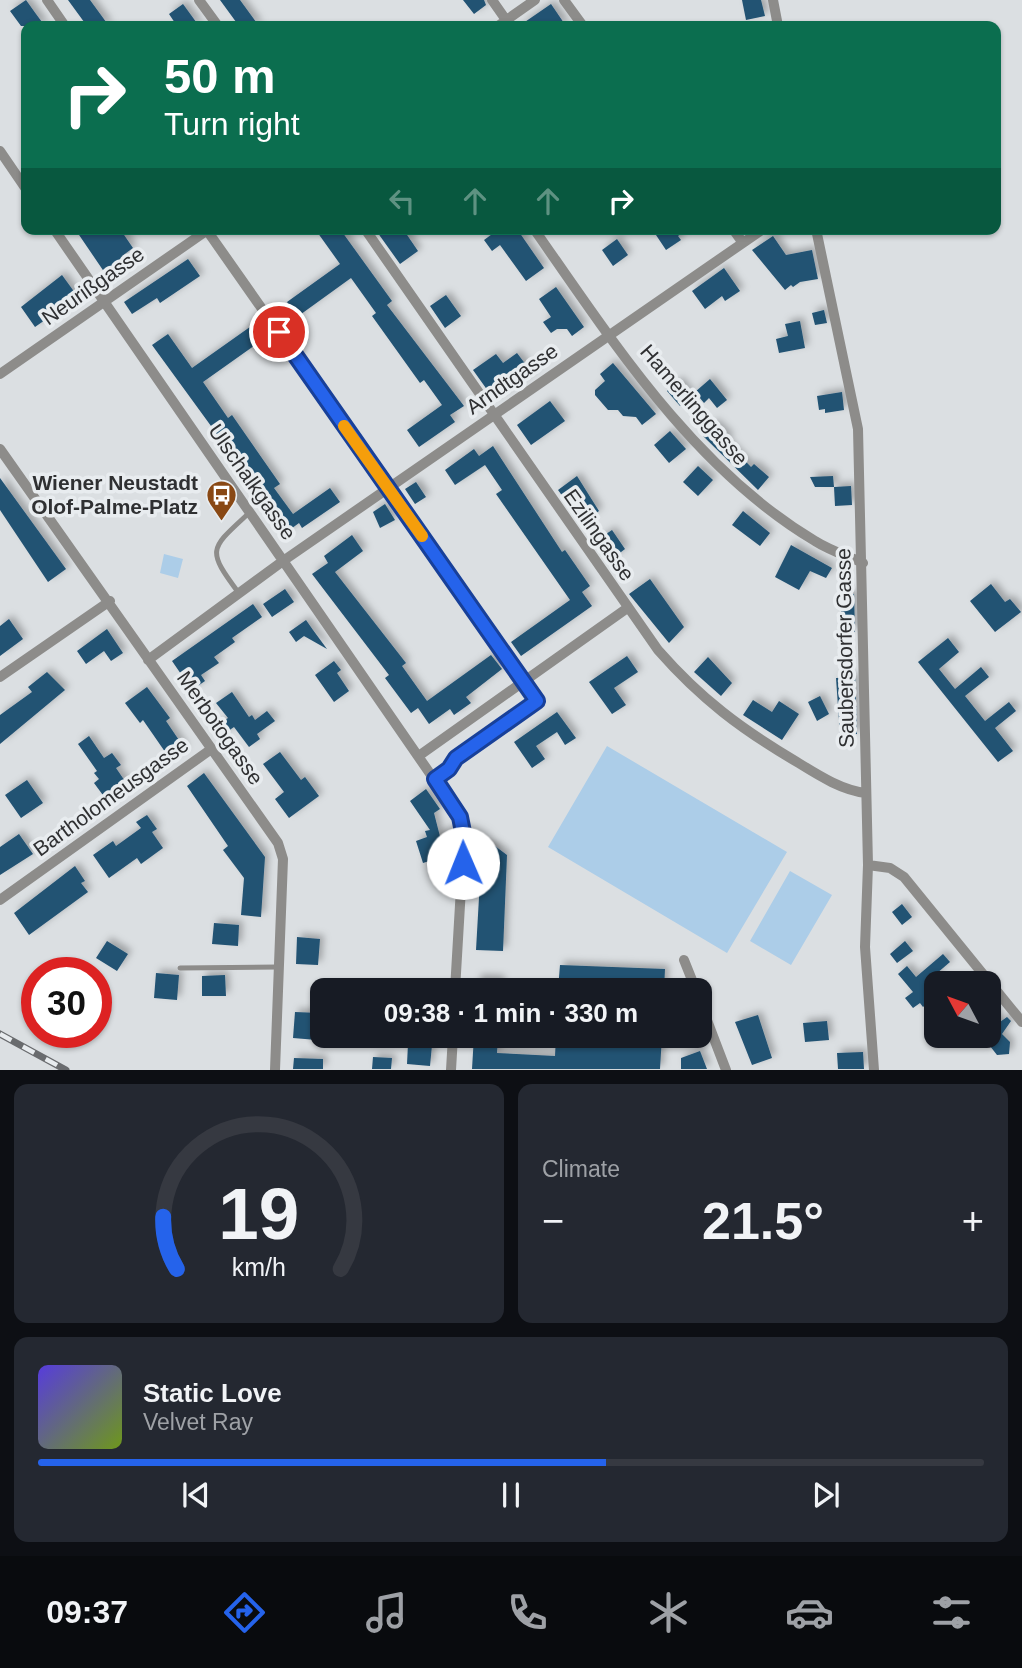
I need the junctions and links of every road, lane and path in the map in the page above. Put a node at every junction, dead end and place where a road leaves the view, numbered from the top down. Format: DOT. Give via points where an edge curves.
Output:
graph roads {
  1 [pos="47,0"];
  2 [pos="199,0"];
  3 [pos="492,0"];
  4 [pos="535,0"];
  5 [pos="564,0"];
  6 [pos="773,0"];
  7 [pos="62,21"];
  8 [pos="214,21"];
  9 [pos="501,21"];
  10 [pos="505,21"];
  11 [pos="579,21"];
  12 [pos="777,21"];
  13 [pos="0,151"];
  14 [pos="21,182"];
  15 [pos="58,235"];
  16 [pos="200,235"];
  17 [pos="211,235"];
  18 [pos="369,235"];
  19 [pos="538,235"];
  20 [pos="737,235"];
  21 [pos="754,235"];
  22 [pos="817,235"];
  23 [pos="743,243"];
  24 [pos="105,302"];
  25 [pos="608,336"];
  26 [pos="0,374"];
  27 [pos="493,416"];
  28 [pos="0,449"];
  29 [pos="388,488"];
  30 [pos="249,513"];
  31 [pos="283,561"];
  32 [pos="863,563"];
  33 [pos="238,592"];
  34 [pos="110,601"];
  35 [pos="626,609"];
  36 [pos="148,660"];
  37 [pos="0,677"];
  38 [pos="524,682"];
  39 [pos="210,750"];
  40 [pos="420,755"];
  41 [pos="435,779"];
  42 [pos="866,793"];
  43 [pos="868,865"];
  44 [pos="0,900"];
  45 [pos="684,960"];
  46 [pos="278,967"];
  47 [pos="180,968"];
  48 [pos="456,978"];
  49 [pos="691,978"];
  50 [pos="1022,1022"];
  51 [pos="712,1033"];
  52 [pos="452,1048"];
  53 [pos="275,1069"];
  54 [pos="451,1069"];
  55 [pos="726,1069"];
  56 [pos="874,1069"];
  1 -- 7 [label="street"];
  2 -- 8 [label="street"];
  3 -- 9 [label="street"];
  4 -- 10 [label="street"];
  5 -- 11 [label="street"];
  6 -- 12 [label="street"];
  13 -- 14 [label="street"];
  15 -- 24 [label="street, Ulschalkgasse"];
  16 -- 24 [label="street, Neurißgasse"];
  17 -- 29 [label="street"];
  18 -- 27 [label="street, Ezilingasse"];
  19 -- 25 [label="street, Hamerlinggasse"];
  20 -- 23 [label="street"];
  21 -- 23 [label="street, Arndtgasse"];
  22 -- 32 [label="street, Saubersdorfer Gasse" via="858,429"];
  23 -- 25 [label="street, Arndtgasse"];
  24 -- 26 [label="street, Neurißgasse"];
  24 -- 30 [label="street, Ulschalkgasse"];
  25 -- 27 [label="street, Arndtgasse"];
  25 -- 32 [label="street, Hamerlinggasse" via="736,482 817,543"];
  27 -- 29 [label="street, Arndtgasse"];
  27 -- 35 [label="street, Ezilingasse"];
  28 -- 34 [label="street, Merbotogasse" via="88,577"];
  29 -- 31 [label="street, Arndtgasse"];
  29 -- 38 [label="street"];
  30 -- 31 [label="street, Ulschalkgasse"];
  30 -- 33 [label="lane" via="218,545 215,555"];
  31 -- 33 [label="street, Arndtgasse"];
  31 -- 40 [label="street, Ulschalkgasse"];
  32 -- 42 [label="street, Saubersdorfer Gasse"];
  33 -- 36 [label="street, Arndtgasse"];
  34 -- 36 [label="street, Merbotogasse"];
  34 -- 37 [label="street"];
  35 -- 38 [label="street"];
  35 -- 42 [label="street, Ezilingasse" via="715,709 809,770"];
  36 -- 39 [label="street, Merbotogasse"];
  38 -- 40 [label="street"];
  38 -- 41 [label="lane" via="537,701 456,758"];
  39 -- 44 [label="street, Bartholomeusgasse"];
  39 -- 46 [label="street, Merbotogasse" via="278,843 283,859"];
  40 -- 41 [label="street, Ulschalkgasse"];
  41 -- 48 [label="street, Ulschalkgasse" via="460,817 464,837"];
  42 -- 43 [label="street, Saubersdorfer Gasse"];
  43 -- 50 [label="street" via="890,868 904,877"];
  43 -- 56 [label="street, Saubersdorfer Gasse" via="865,947"];
  45 -- 49 [label="street"];
  46 -- 47 [label="lane"];
  46 -- 53 [label="street, Merbotogasse"];
  51 -- 55 [label="street"];
  52 -- 54 [label="street"];
}
